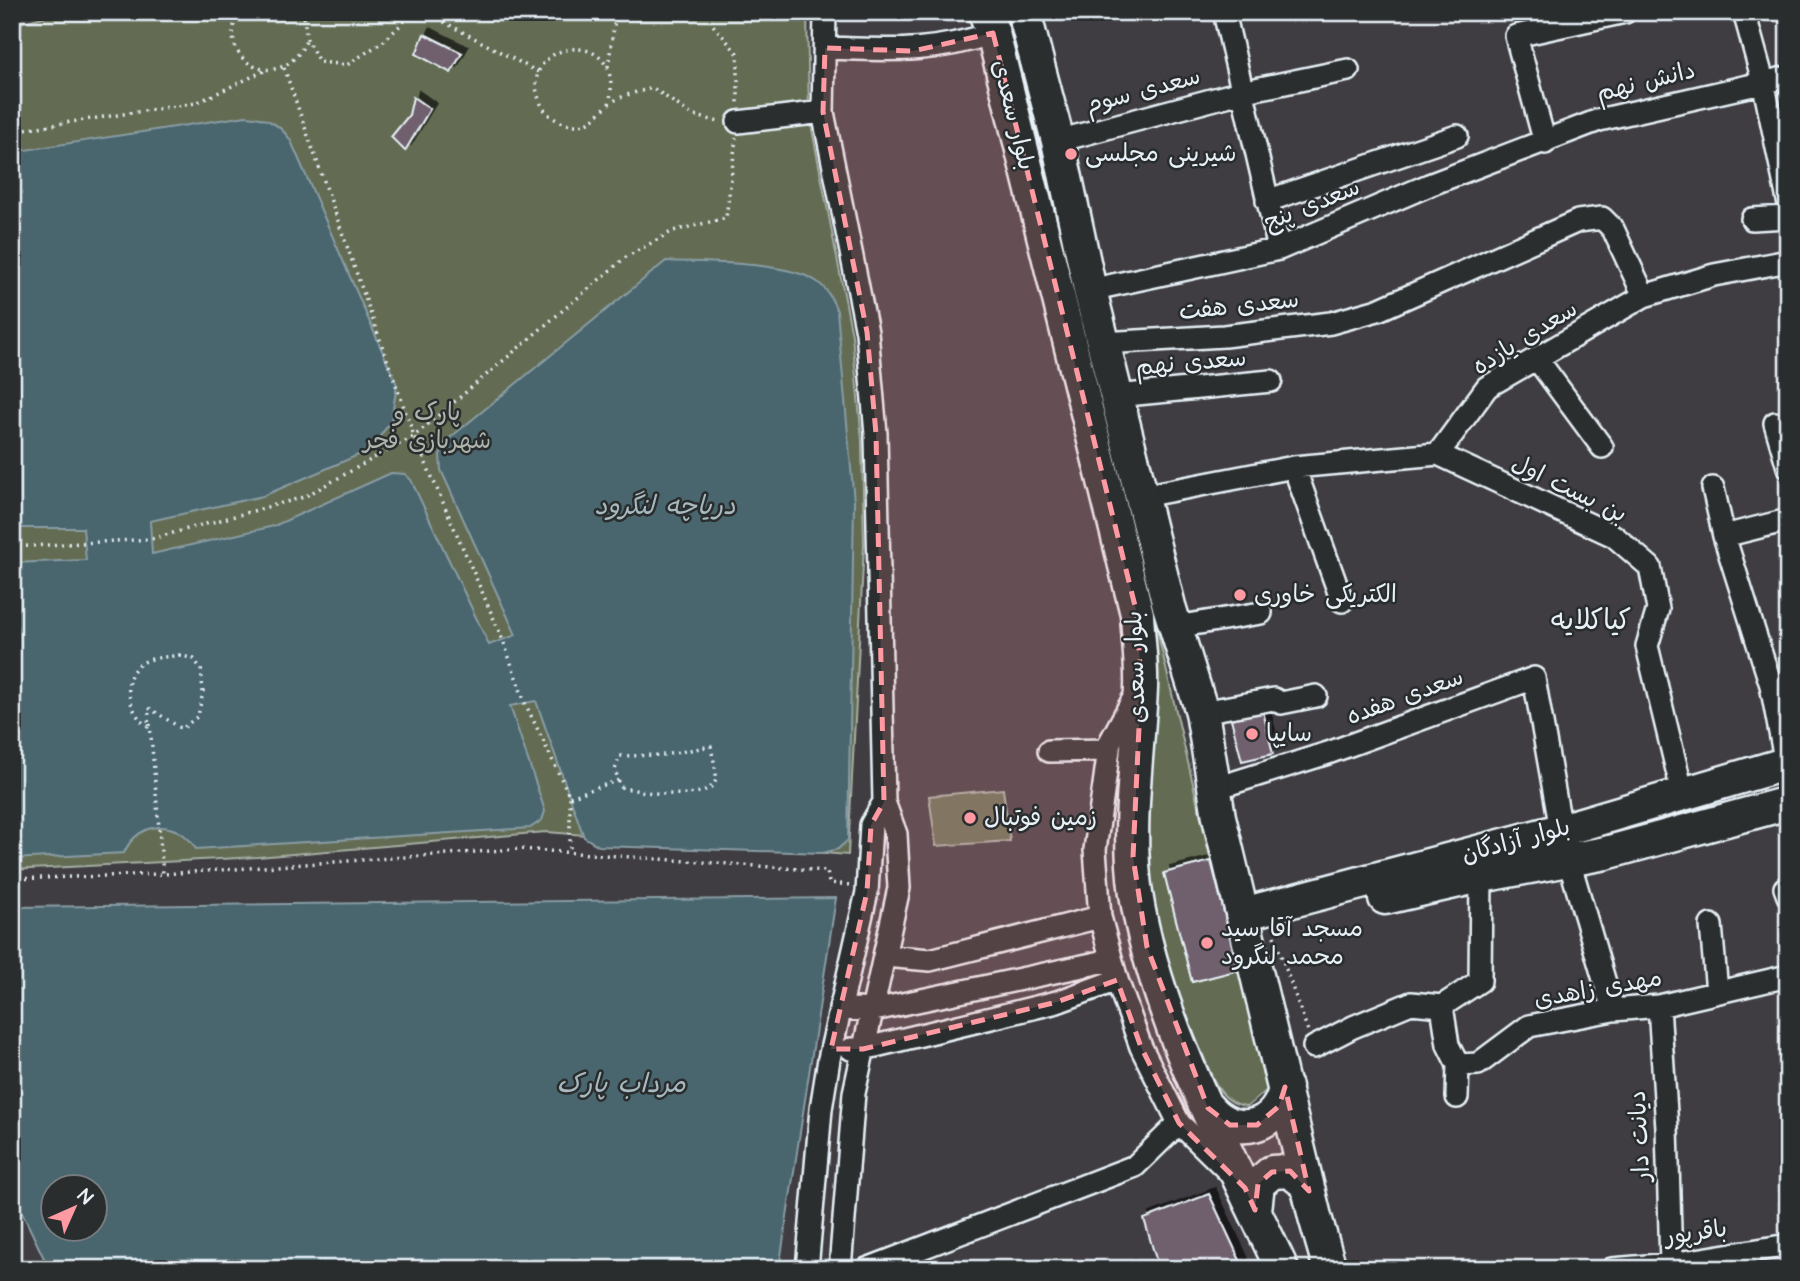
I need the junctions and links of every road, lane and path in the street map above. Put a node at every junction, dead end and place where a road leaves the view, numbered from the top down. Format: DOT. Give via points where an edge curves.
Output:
graph roads {
  1 [pos="240,12"];
  2 [pos="299,12"];
  3 [pos="414,12"];
  4 [pos="425,12"];
  5 [pos="616,12"];
  6 [pos="710,12"];
  7 [pos="825,12"];
  8 [pos="1024,12"];
  9 [pos="1625,12"];
  10 [pos="1744,12"];
  11 [pos="1228,13"];
  12 [pos="989,23"];
  13 [pos="307,39"];
  14 [pos="825,48"];
  15 [pos="608,67"];
  16 [pos="284,68"];
  17 [pos="1348,70"];
  18 [pos="264,71"];
  19 [pos="538,72"];
  20 [pos="1788,77"];
  21 [pos="1763,81"];
  22 [pos="1241,92"];
  23 [pos="609,104"];
  24 [pos="823,112"];
  25 [pos="738,122"];
  26 [pos="12,131"];
  27 [pos="1457,136"];
  28 [pos="1058,141"];
  29 [pos="1545,143"];
  30 [pos="1788,198"];
  31 [pos="1267,201"];
  32 [pos="1788,217"];
  33 [pos="1752,219"];
  34 [pos="1279,248"];
  35 [pos="1788,261"];
  36 [pos="1090,290"];
  37 [pos="1644,296"];
  38 [pos="1103,343"];
  39 [pos="1537,359"];
  40 [pos="1271,381"];
  41 [pos="1116,396"];
  42 [pos="1774,423"];
  43 [pos="414,436"];
  44 [pos="1602,447"];
  45 [pos="1438,454"];
  46 [pos="1294,467"];
  47 [pos="1788,467"];
  48 [pos="1713,488"];
  49 [pos="1143,496"];
  50 [pos="1788,520"];
  51 [pos="1724,536"];
  52 [pos="12,547"];
  53 [pos="1342,601"];
  54 [pos="1261,612"];
  55 [pos="1175,627"];
  56 [pos="1141,684"];
  57 [pos="1317,696"];
  58 [pos="149,708"];
  59 [pos="1202,712"];
  60 [pos="1109,750"];
  61 [pos="1049,751"];
  62 [pos="1787,763"];
  63 [pos="619,780"];
  64 [pos="1213,789"];
  65 [pos="1683,795"];
  66 [pos="570,797"];
  67 [pos="884,802"];
  68 [pos="1788,803"];
  69 [pos="1562,830"];
  70 [pos="570,853"];
  71 [pos="1569,861"];
  72 [pos="163,874"];
  73 [pos="1481,876"];
  74 [pos="12,879"];
  75 [pos="867,892"];
  76 [pos="1100,917"];
  77 [pos="1253,922"];
  78 [pos="1711,925"];
  79 [pos="886,956"];
  80 [pos="1111,960"];
  81 [pos="1788,976"];
  82 [pos="1117,980"];
  83 [pos="1717,992"];
  84 [pos="1442,1006"];
  85 [pos="1659,1006"];
  86 [pos="840,1008"];
  87 [pos="874,1010"];
  88 [pos="1613,1010"];
  89 [pos="1314,1047"];
  90 [pos="831,1049"];
  91 [pos="863,1049"];
  92 [pos="1458,1065"];
  93 [pos="1284,1087"];
  94 [pos="1457,1097"];
  95 [pos="1209,1108"];
  96 [pos="1179,1123"];
  97 [pos="1309,1191"];
  98 [pos="1250,1199"];
  99 [pos="1788,1245"];
  100 [pos="1671,1264"];
  101 [pos="807,1269"];
  102 [pos="840,1269"];
  103 [pos="867,1269"];
  104 [pos="1282,1269"];
  105 [pos="1330,1269"];
  106 [pos="1612,1269"];
  1 -- 18 [label="path" via="233,32 236,50 248,64"];
  2 -- 13 [label="path"];
  3 -- 13 [label="path" via="384,41 347,65 318,62"];
  4 -- 19 [label="path"];
  5 -- 15 [label="path"];
  6 -- 25 [label="path" via="712,24 737,54"];
  7 -- 14 [label="street"];
  8 -- 28 [label="highway, بلوار سعدی"];
  9 -- 29 [label="street" via="1516,36"];
  10 -- 21 [label="street"];
  11 -- 22 [label="street"];
  12 -- 14 [label="street" via="956,45 913,51"];
  12 -- 56 [label="highway, بلوار سعدی" via="1137,614"];
  13 -- 16 [label="path" via="300,57"];
  14 -- 24 [label="street"];
  15 -- 19 [label="path" via="592,51 571,47 551,55"];
  15 -- 23 [label="path" via="613,85"];
  16 -- 18 [label="path"];
  16 -- 43 [label="path"];
  17 -- 22 [label="street, سعدی سوم"];
  18 -- 26 [label="path" via="196,103"];
  19 -- 23 [label="path" via="536,91 543,110 559,122 578,125 596,119"];
  20 -- 21 [label="street, دانش نهم"];
  21 -- 29 [label="street, دانش نهم" via="1599,120"];
  21 -- 30 [label="street"];
  22 -- 28 [label="street, سعدی سوم"];
  22 -- 31 [label="street"];
  23 -- 25 [label="path" via="653,88 692,115"];
  24 -- 25 [label="street"];
  24 -- 67 [label="street" via="867,332 875,421"];
  25 -- 43 [label="path" via="726,218 673,230 626,257"];
  27 -- 31 [label="street"];
  28 -- 36 [label="highway, بلوار سعدی"];
  29 -- 34 [label="street, سعدی پنج" via="1429,185"];
  31 -- 34 [label="street"];
  32 -- 33 [label="street"];
  34 -- 36 [label="street, سعدی پنج"];
  35 -- 37 [label="street, سعدی یازده" via="1714,275"];
  36 -- 38 [label="highway, بلوار سعدی"];
  37 -- 38 [label="street, سعدی هفت" via="1613,229 1602,218 1578,221 1378,310 1331,323 1224,336"];
  37 -- 39 [label="street, سعدی یازده"];
  38 -- 41 [label="highway, بلوار سعدی"];
  39 -- 44 [label="street"];
  39 -- 45 [label="street, سعدی یازده" via="1487,387"];
  40 -- 41 [label="street, سعدی نهم"];
  41 -- 49 [label="highway, بلوار سعدی"];
  42 -- 47 [label="street"];
  43 -- 52 [label="path" via="303,497 151,539"];
  43 -- 66 [label="path" via="503,640 525,703"];
  45 -- 46 [label="street"];
  45 -- 65 [label="street, بن بست اول" via="1614,536 1650,567 1658,609 1647,646"];
  46 -- 49 [label="street"];
  46 -- 53 [label="street"];
  48 -- 51 [label="street"];
  49 -- 55 [label="highway, بلوار سعدی"];
  50 -- 51 [label="street"];
  51 -- 62 [label="street" via="1771,685"];
  54 -- 55 [label="street"];
  55 -- 59 [label="highway, بلوار سعدی"];
  56 -- 60 [label="street"];
  56 -- 95 [label="highway, بلوار سعدی" via="1133,834 1136,894 1163,996"];
  57 -- 59 [label="street"];
  58 -- 58 [label="path" via="182,729 198,716 203,692 201,669 194,659 179,655 144,662 131,675 128,698 137,719 149,727"];
  58 -- 72 [label="path"];
  59 -- 64 [label="highway, بلوار سعدی"];
  60 -- 61 [label="street"];
  60 -- 76 [label="street" via="1095,850"];
  62 -- 65 [label="highway, بلوار آزادگان"];
  63 -- 63 [label="path" via="621,788 646,793 702,793 716,779 711,746 664,755 620,755 615,770"];
  63 -- 66 [label="path"];
  64 -- 69 [label="street, سعدی هفده" via="1328,753 1534,678"];
  64 -- 77 [label="highway, بلوار سعدی"];
  65 -- 69 [label="highway, بلوار آزادگان"];
  66 -- 70 [label="path"];
  67 -- 75 [label="street" via="870,825"];
  67 -- 79 [label="street" via="896,834 899,888"];
  68 -- 71 [label="highway, بلوار آزادگان"];
  69 -- 71 [label="highway"];
  69 -- 77 [label="highway, بلوار آزادگان"];
  70 -- 72 [label="path" via="519,849"];
  70 -- 75 [label="path" via="827,871 829,883 850,884"];
  71 -- 73 [label="highway, بلوار آزادگان"];
  71 -- 88 [label="street"];
  72 -- 74 [label="path"];
  73 -- 77 [label="highway, بلوار آزادگان"];
  73 -- 84 [label="street" via="1480,981"];
  75 -- 86 [label="street"];
  76 -- 79 [label="street" via="929,960"];
  76 -- 80 [label="street"];
  77 -- 89 [label="path"];
  77 -- 93 [label="highway, بلوار سعدی"];
  78 -- 83 [label="street"];
  79 -- 87 [label="street"];
  80 -- 82 [label="street"];
  80 -- 87 [label="street"];
  81 -- 83 [label="street, مهدی زاهدی"];
  82 -- 91 [label="street" via="1057,1002"];
  82 -- 96 [label="street" via="1141,1047"];
  83 -- 85 [label="street, مهدی زاهدی"];
  84 -- 89 [label="street" via="1411,1003"];
  84 -- 92 [label="street" via="1448,1045"];
  85 -- 88 [label="street, مهدی زاهدی"];
  85 -- 100 [label="street, دیانت دار"];
  86 -- 87 [label="street"];
  86 -- 90 [label="street"];
  87 -- 91 [label="street"];
  88 -- 92 [label="street, مهدی زاهدی" via="1529,1026 1478,1064"];
  90 -- 91 [label="street"];
  90 -- 101 [label="street"];
  91 -- 102 [label="street"];
  92 -- 94 [label="street"];
  93 -- 95 [label="highway" via="1279,1106 1257,1125 1230,1125"];
  93 -- 97 [label="highway, بلوار سعدی"];
  95 -- 98 [label="highway, بلوار سعدی"];
  96 -- 98 [label="street"];
  96 -- 103 [label="street" via="1135,1166"];
  97 -- 98 [label="highway" via="1290,1171 1272,1172"];
  97 -- 105 [label="highway, بلوار سعدی"];
  98 -- 104 [label="highway, بلوار سعدی"];
  99 -- 100 [label="street, باقرپور"];
  100 -- 106 [label="street, باقرپور"];
}
